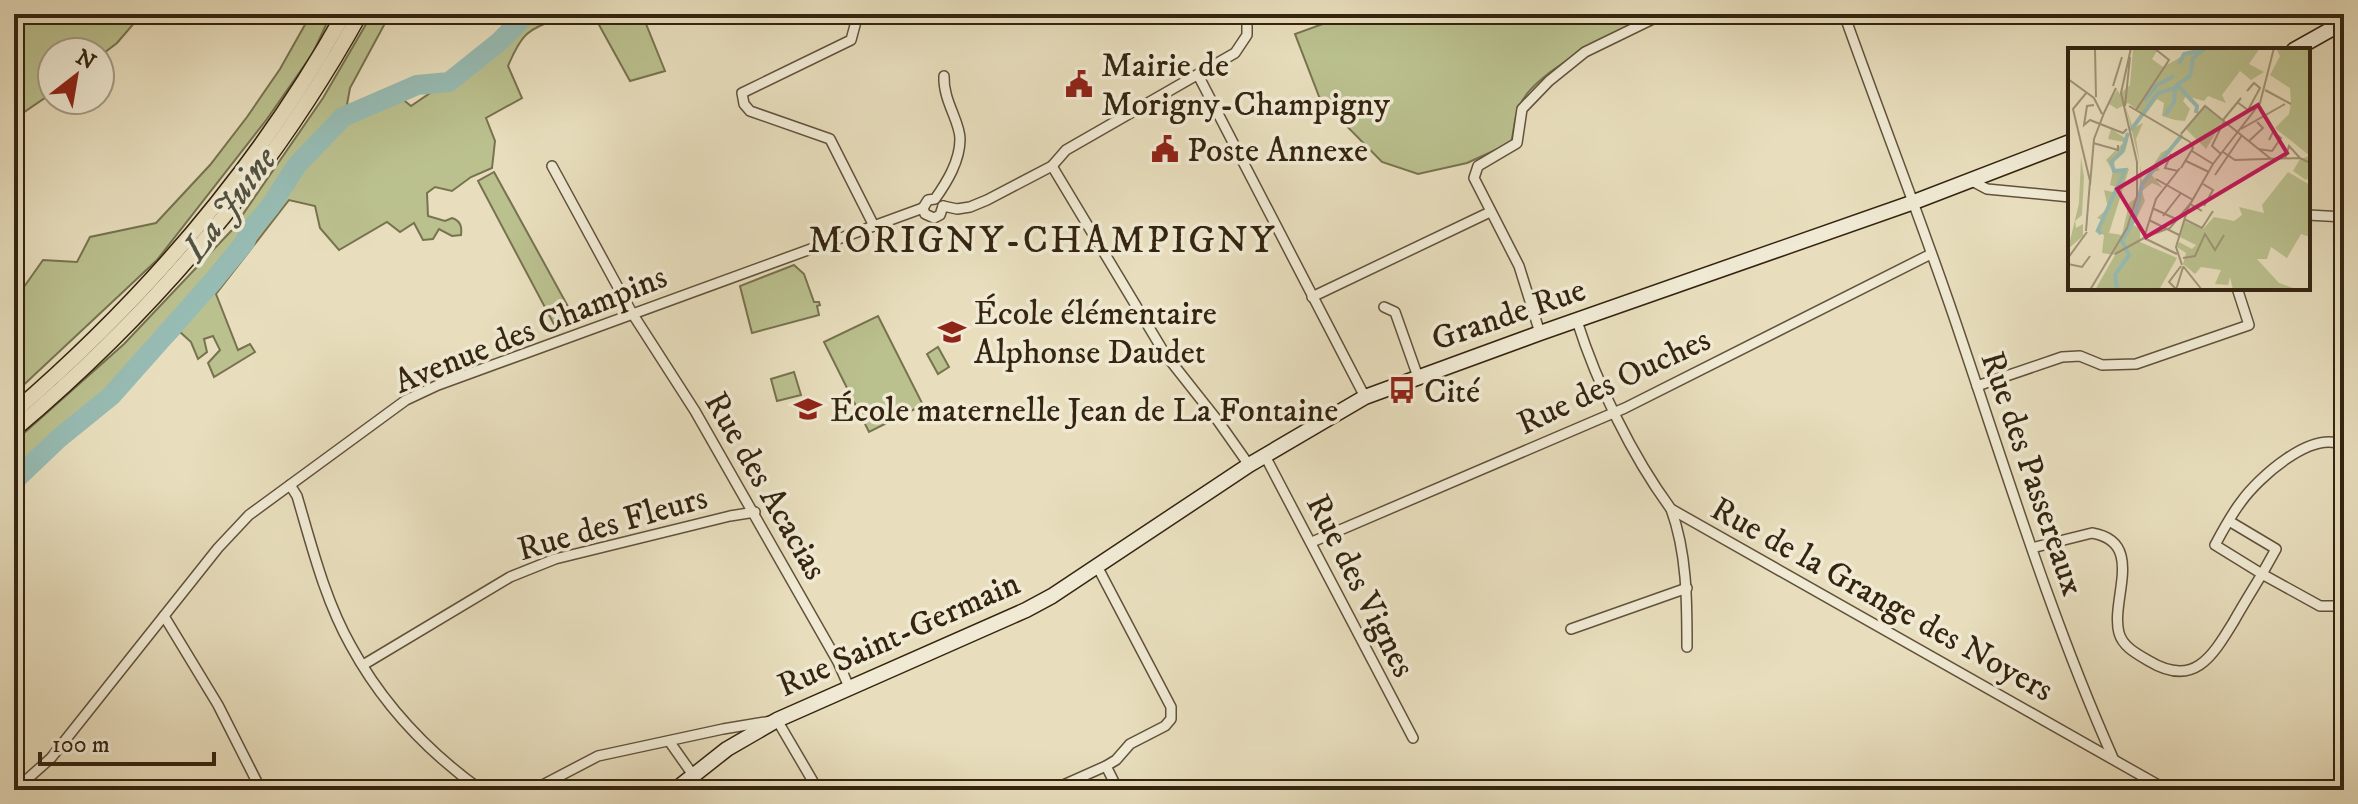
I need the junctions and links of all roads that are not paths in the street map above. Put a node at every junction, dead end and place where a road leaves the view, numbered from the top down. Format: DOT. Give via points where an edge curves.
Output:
graph roads {
  1 [pos="344,14"];
  2 [pos="360,14"];
  3 [pos="858,14"];
  4 [pos="1247,14"];
  5 [pos="1663,14"];
  6 [pos="1844,14"];
  7 [pos="1950,14"];
  8 [pos="1972,14"];
  9 [pos="2344,22"];
  10 [pos="2298,48"];
  11 [pos="1198,75"];
  12 [pos="944,76"];
  13 [pos="2068,143"];
  14 [pos="552,166"];
  15 [pos="1052,166"];
  16 [pos="1970,180"];
  17 [pos="2068,197"];
  18 [pos="939,202"];
  19 [pos="1914,202"];
  20 [pos="923,208"];
  21 [pos="1490,212"];
  22 [pos="2310,215"];
  23 [pos="2344,217"];
  24 [pos="873,224"];
  25 [pos="1931,254"];
  26 [pos="2238,290"];
  27 [pos="1312,297"];
  28 [pos="1384,307"];
  29 [pos="632,313"];
  30 [pos="1577,321"];
  31 [pos="1540,333"];
  32 [pos="1418,377"];
  33 [pos="1977,386"];
  34 [pos="1365,397"];
  35 [pos="1614,411"];
  36 [pos="14,412"];
  37 [pos="14,430"];
  38 [pos="2344,446"];
  39 [pos="1265,456"];
  40 [pos="1249,465"];
  41 [pos="290,485"];
  42 [pos="1671,509"];
  43 [pos="755,512"];
  44 [pos="2229,521"];
  45 [pos="1147,533"];
  46 [pos="1312,542"];
  47 [pos="2032,548"];
  48 [pos="1097,566"];
  49 [pos="2262,574"];
  50 [pos="1687,588"];
  51 [pos="2344,606"];
  52 [pos="164,616"];
  53 [pos="1571,629"];
  54 [pos="1687,647"];
  55 [pos="363,665"];
  56 [pos="849,687"];
  57 [pos="777,720"];
  58 [pos="1413,738"];
  59 [pos="669,741"];
  60 [pos="2113,758"];
  61 [pos="1106,766"];
  62 [pos="693,775"];
  63 [pos="15,790"];
  64 [pos="261,790"];
  65 [pos="481,790"];
  66 [pos="533,790"];
  67 [pos="675,790"];
  68 [pos="818,790"];
  69 [pos="1052,790"];
  70 [pos="1118,790"];
  71 [pos="2167,790"];
  1 -- 36 [label="main road" via="269,132 194,232 112,322"];
  2 -- 37 [label="main road" via="231,208 122,332"];
  3 -- 24 [label="street" via="851,40 742,93 750,111 830,139"];
  4 -- 11 [label="street" via="1247,35 1235,53"];
  5 -- 21 [label="street" via="1585,52 1528,100 1519,119 1517,143 1475,171"];
  6 -- 19 [label="street, Rue des Passereaux"];
  7 -- 8 [label="street"];
  9 -- 10 [label="main road"];
  11 -- 15 [label="street" via="1066,150"];
  11 -- 27 [label="street"];
  12 -- 18 [label="street" via="944,93 960,138"];
  13 -- 16 [label="main road, Grande Rue"];
  14 -- 29 [label="street, Rue des Acacias"];
  15 -- 18 [label="street" via="970,207 957,209"];
  15 -- 40 [label="street" via="1165,354"];
  16 -- 17 [label="street" via="1987,189"];
  16 -- 19 [label="main road, Grande Rue"];
  18 -- 20 [label="street" via="928,200"];
  18 -- 20 [label="street" via="942,213 934,218"];
  19 -- 25 [label="street, Rue des Passereaux"];
  19 -- 30 [label="main road, Grande Rue"];
  20 -- 24 [label="street, Avenue des Champins"];
  21 -- 27 [label="street"];
  21 -- 31 [label="street" via="1519,266"];
  22 -- 23 [label="street"];
  24 -- 29 [label="street, Avenue des Champins"];
  25 -- 33 [label="street, Rue des Passereaux"];
  25 -- 35 [label="street, Rue des Ouches"];
  26 -- 33 [label="street" via="2249,325 2136,364 2102,365 2080,356 2062,357"];
  27 -- 34 [label="street"];
  28 -- 32 [label="street" via="1395,312"];
  29 -- 41 [label="street, Avenue des Champins" via="406,400"];
  29 -- 43 [label="street, Rue des Acacias"];
  30 -- 31 [label="main road, Grande Rue"];
  30 -- 35 [label="street, Rue de la Grange des Noyers"];
  31 -- 32 [label="main road, Grande Rue"];
  32 -- 34 [label="main road, Grande Rue"];
  33 -- 47 [label="street, Rue des Passereaux"];
  34 -- 39 [label="main road, Grande Rue"];
  35 -- 42 [label="street, Rue de la Grange des Noyers"];
  35 -- 46 [label="street, Rue des Ouches"];
  38 -- 44 [label="street" via="2321,442 2294,454 2258,482"];
  39 -- 40 [label="main road, Grande Rue"];
  39 -- 46 [label="street, Rue des Vignes"];
  40 -- 45 [label="main road, Grande Rue"];
  41 -- 52 [label="street, Avenue des Champins" via="249,515"];
  41 -- 55 [label="street" via="322,579"];
  42 -- 50 [label="street"];
  42 -- 60 [label="street, Rue de la Grange des Noyers"];
  43 -- 55 [label="street, Rue des Fleurs" via="555,559 510,577"];
  43 -- 56 [label="street, Rue des Acacias"];
  44 -- 49 [label="street" via="2215,545"];
  44 -- 49 [label="street" via="2276,549"];
  45 -- 48 [label="main road, Rue Saint-Germain"];
  46 -- 58 [label="street, Rue des Vignes"];
  47 -- 49 [label="street" via="2092,533 2115,543 2122,565 2117,630 2122,642 2165,670 2183,672 2203,665"];
  47 -- 60 [label="street, Rue des Passereaux"];
  48 -- 56 [label="main road, Rue Saint-Germain" via="1026,610"];
  48 -- 61 [label="street" via="1171,707 1165,726 1130,744"];
  49 -- 51 [label="street" via="2320,606"];
  50 -- 53 [label="street"];
  50 -- 54 [label="street"];
  52 -- 63 [label="street, Avenue des Champins" via="51,758"];
  52 -- 64 [label="street"];
  55 -- 65 [label="street" via="390,706 448,766"];
  56 -- 57 [label="main road, Rue Saint-Germain"];
  57 -- 59 [label="street"];
  57 -- 62 [label="main road, Rue Saint-Germain"];
  57 -- 68 [label="street"];
  59 -- 62 [label="street"];
  59 -- 66 [label="street" via="598,756"];
  60 -- 71 [label="street, Rue de la Grange des Noyers"];
  61 -- 69 [label="street"];
  61 -- 70 [label="street"];
  62 -- 67 [label="main road, Rue Saint-Germain"];
}
